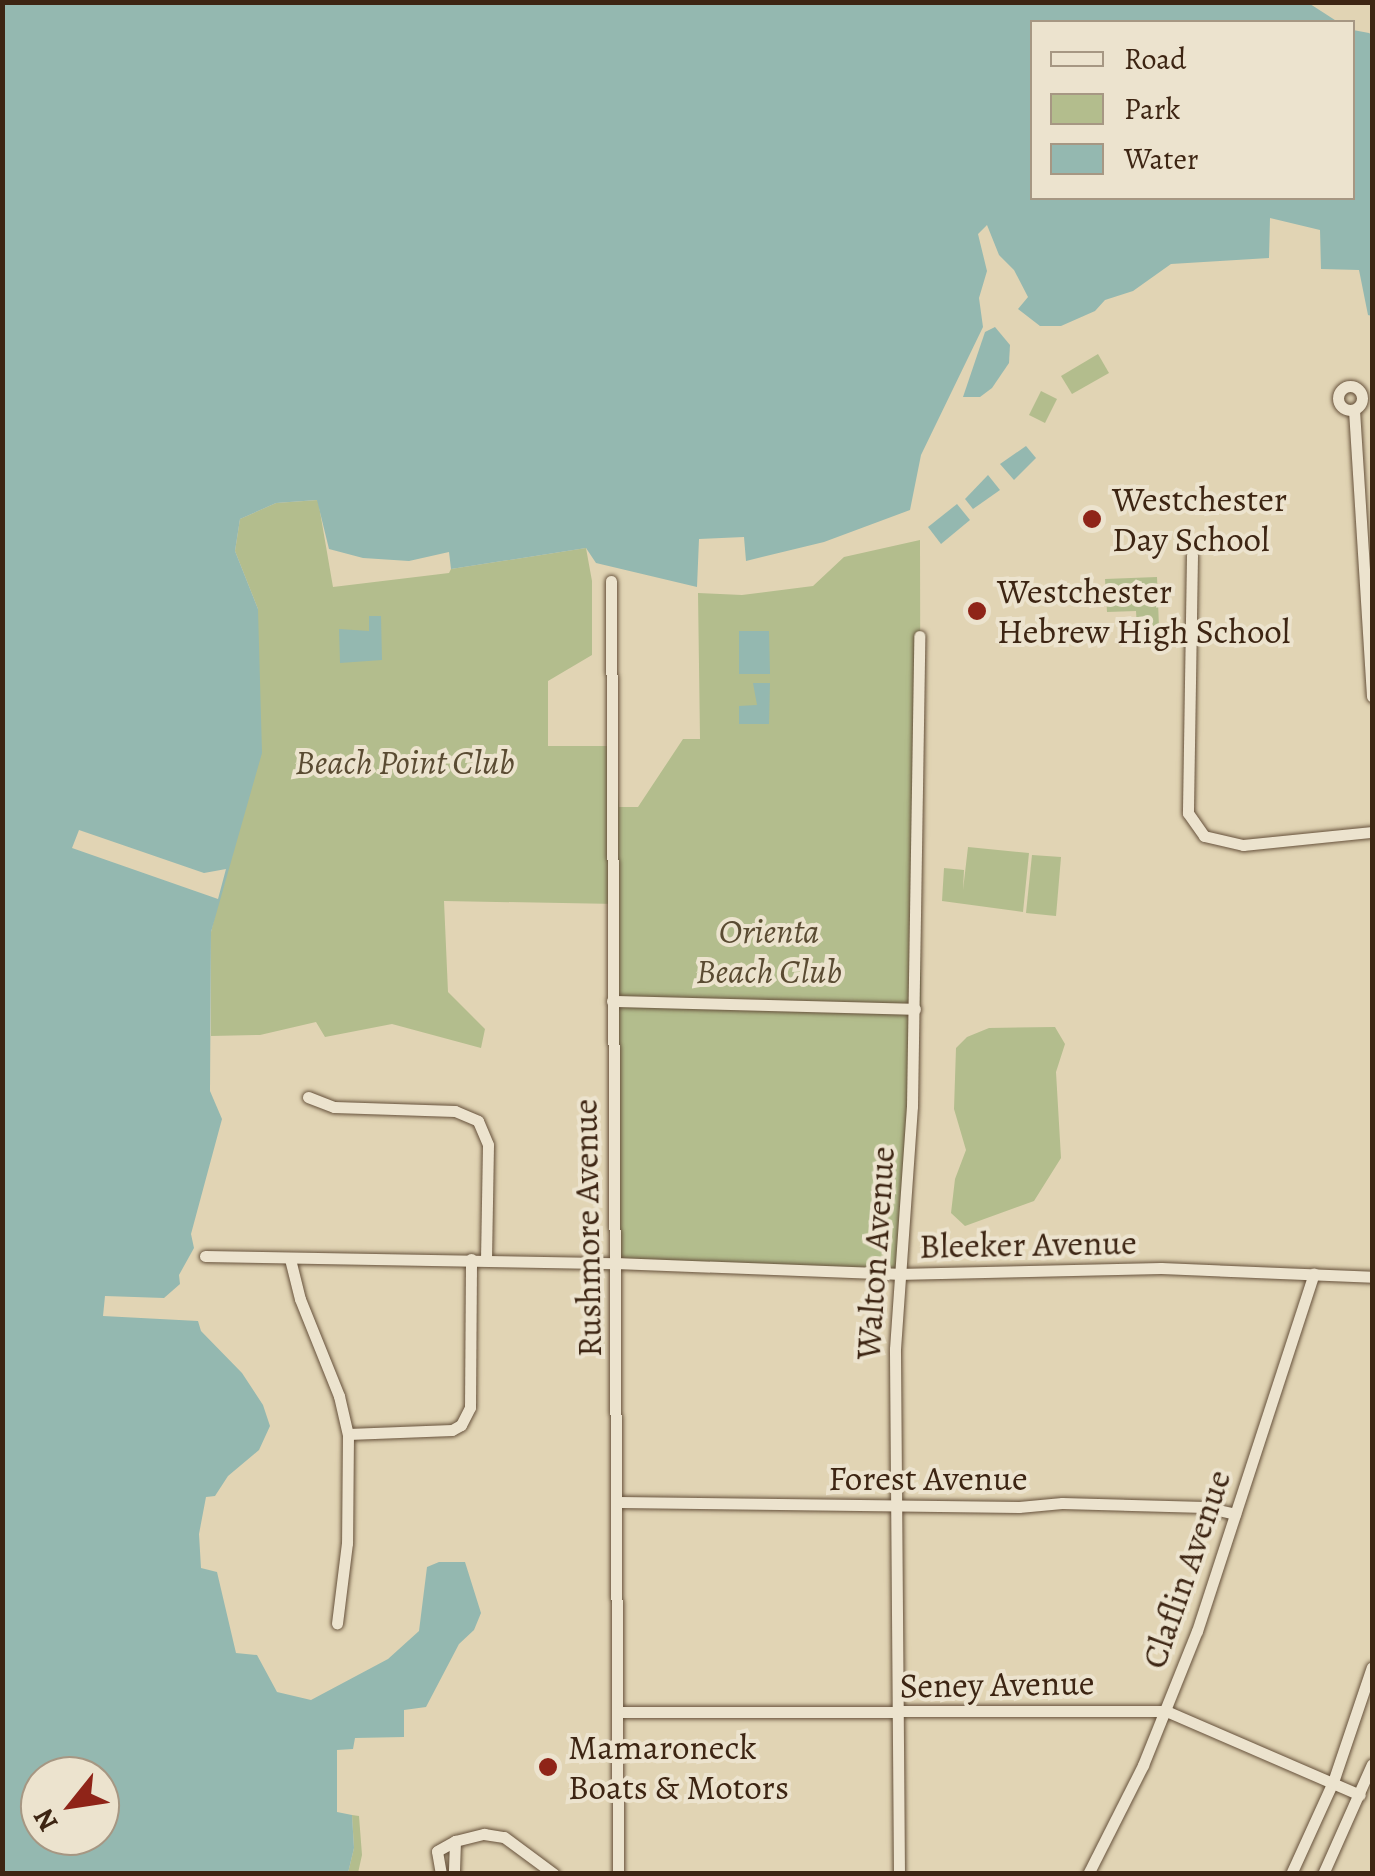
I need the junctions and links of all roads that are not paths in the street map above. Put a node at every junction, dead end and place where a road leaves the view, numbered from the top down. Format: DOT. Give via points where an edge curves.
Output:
graph roads {
  1 [pos="1354,410"];
  2 [pos="1192,556"];
  3 [pos="611,581"];
  4 [pos="919,636"];
  5 [pos="1372,696"];
  6 [pos="1372,832"];
  7 [pos="612,1000"];
  8 [pos="915,1009"];
  9 [pos="308,1097"];
  10 [pos="204,1256"];
  11 [pos="290,1259"];
  12 [pos="470,1260"];
  13 [pos="486,1260"];
  14 [pos="614,1263"];
  15 [pos="898,1274"];
  16 [pos="1314,1274"];
  17 [pos="1372,1277"];
  18 [pos="348,1434"];
  19 [pos="620,1502"];
  20 [pos="894,1506"];
  21 [pos="1235,1514"];
  22 [pos="337,1622"];
  23 [pos="1372,1668"];
  24 [pos="1166,1711"];
  25 [pos="617,1712"];
  26 [pos="898,1712"];
  27 [pos="1372,1764"];
  28 [pos="1333,1782"];
  29 [pos="1360,1794"];
  30 [pos="455,1841"];
  31 [pos="440,1874"];
  32 [pos="454,1874"];
  33 [pos="554,1874"];
  34 [pos="618,1874"];
  35 [pos="899,1874"];
  36 [pos="1088,1874"];
  37 [pos="1291,1874"];
  38 [pos="1323,1874"];
  1 -- 5 [label="street"];
  2 -- 6 [label="street" via="1188,814 1204,836 1243,845"];
  3 -- 7 [label="street, Rushmore Avenue"];
  4 -- 8 [label="street, Walton Avenue"];
  7 -- 8 [label="street"];
  7 -- 14 [label="street, Rushmore Avenue"];
  8 -- 15 [label="street, Walton Avenue"];
  9 -- 13 [label="street" via="334,1107 454,1112 478,1121 488,1145"];
  10 -- 11 [label="street, Bleeker Avenue"];
  11 -- 12 [label="street, Bleeker Avenue"];
  11 -- 18 [label="street"];
  12 -- 13 [label="street, Bleeker Avenue"];
  12 -- 18 [label="street" via="470,1407 461,1425"];
  13 -- 14 [label="street, Bleeker Avenue"];
  14 -- 15 [label="street, Bleeker Avenue"];
  14 -- 19 [label="street, Rushmore Avenue"];
  15 -- 16 [label="street, Bleeker Avenue" via="1161,1268"];
  15 -- 20 [label="street, Walton Avenue"];
  16 -- 17 [label="street, Bleeker Avenue"];
  16 -- 21 [label="street, Claflin Avenue"];
  18 -- 22 [label="street" via="347,1543"];
  19 -- 20 [label="street, Forest Avenue"];
  19 -- 25 [label="street, Rushmore Avenue"];
  20 -- 21 [label="street, Forest Avenue" via="1062,1503 1205,1507"];
  20 -- 26 [label="street, Walton Avenue"];
  21 -- 24 [label="street, Claflin Avenue"];
  23 -- 28 [label="street"];
  24 -- 26 [label="street, Seney Avenue"];
  24 -- 28 [label="street, Seney Avenue"];
  24 -- 36 [label="street, Claflin Avenue"];
  25 -- 26 [label="street, Seney Avenue"];
  25 -- 34 [label="street, Rushmore Avenue"];
  26 -- 35 [label="street, Walton Avenue"];
  27 -- 29 [label="street"];
  28 -- 29 [label="street, Seney Avenue"];
  28 -- 37 [label="street"];
  29 -- 38 [label="street"];
  30 -- 31 [label="street" via="437,1851"];
  30 -- 32 [label="street"];
  30 -- 33 [label="street" via="484,1834 504,1838"];
}
